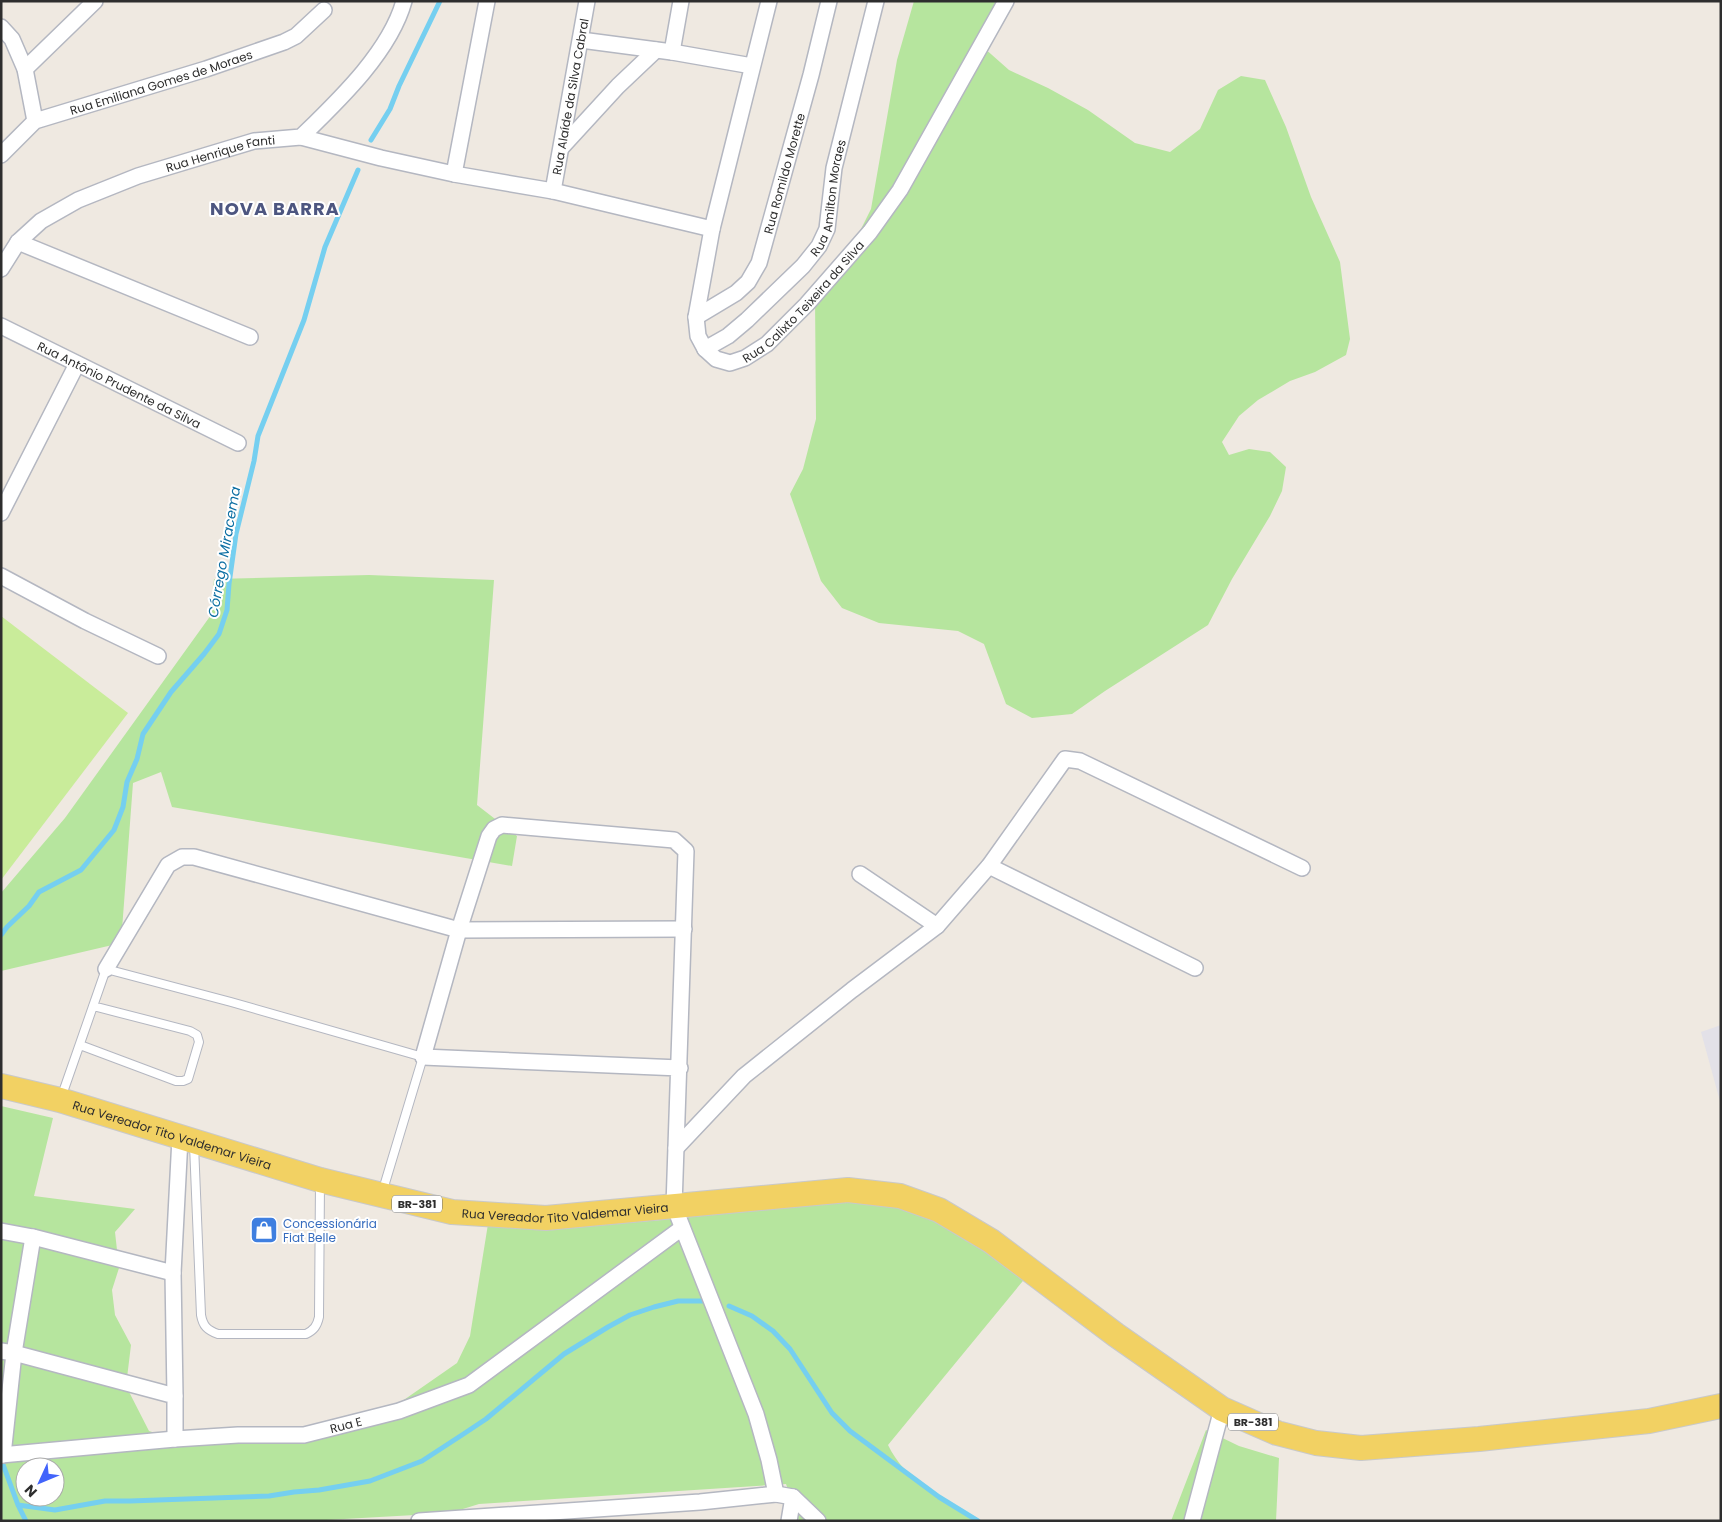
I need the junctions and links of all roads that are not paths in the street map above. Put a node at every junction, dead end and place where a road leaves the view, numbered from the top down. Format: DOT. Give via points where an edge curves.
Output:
graph roads {
  1 [pos="96,1"];
  2 [pos="404,1"];
  3 [pos="486,1"];
  4 [pos="587,1"];
  5 [pos="682,1"];
  6 [pos="769,1"];
  7 [pos="829,1"];
  8 [pos="876,1"];
  9 [pos="1006,1"];
  10 [pos="324,10"];
  11 [pos="1,27"];
  12 [pos="581,40"];
  13 [pos="656,50"];
  14 [pos="672,52"];
  15 [pos="752,66"];
  16 [pos="25,69"];
  17 [pos="35,121"];
  18 [pos="301,137"];
  19 [pos="562,147"];
  20 [pos="1,155"];
  21 [pos="454,174"];
  22 [pos="553,191"];
  23 [pos="712,229"];
  24 [pos="18,242"];
  25 [pos="1,269"];
  26 [pos="696,317"];
  27 [pos="1,326"];
  28 [pos="250,336"];
  29 [pos="705,349"];
  30 [pos="77,364"];
  31 [pos="238,443"];
  32 [pos="1,513"];
  33 [pos="1,576"];
  34 [pos="158,656"];
  35 [pos="989,866"];
  36 [pos="1302,868"];
  37 [pos="860,874"];
  38 [pos="937,926"];
  39 [pos="459,930"];
  40 [pos="684,930"];
  41 [pos="1195,968"];
  42 [pos="106,969"];
  43 [pos="93,1006"];
  44 [pos="80,1045"];
  45 [pos="423,1057"];
  46 [pos="680,1068"];
  47 [pos="1,1086"];
  48 [pos="60,1100"];
  49 [pos="187,1139"];
  50 [pos="676,1148"];
  51 [pos="320,1180"];
  52 [pos="382,1195"];
  53 [pos="678,1217"];
  54 [pos="1,1231"];
  55 [pos="33,1237"];
  56 [pos="173,1273"];
  57 [pos="8,1352"];
  58 [pos="175,1396"];
  59 [pos="1721,1406"];
  60 [pos="1222,1409"];
  61 [pos="175,1439"];
  62 [pos="2,1455"];
  63 [pos="776,1494"];
  64 [pos="793,1497"];
  65 [pos="813,1518"];
  66 [pos="419,1521"];
  67 [pos="788,1521"];
  68 [pos="1192,1521"];
  1 -- 16 [label="street"];
  2 -- 18 [label="street" via="367,68"];
  3 -- 21 [label="street"];
  4 -- 12 [label="street, Rua Alaíde da Silva Cabral"];
  5 -- 14 [label="street"];
  6 -- 15 [label="street"];
  7 -- 26 [label="street, Rua Romildo Morette" via="759,263 748,282 736,293"];
  8 -- 29 [label="street, Rua Amilton Moraes" via="834,168 827,229 819,246 747,320"];
  9 -- 29 [label="street, Rua Calixto Teixeira da Silva" via="900,190 870,232 807,304 766,344 730,363 716,359"];
  10 -- 17 [label="street, Rua Emiliana Gomes de Moraes" via="296,36 284,42"];
  11 -- 16 [label="street" via="12,38"];
  12 -- 13 [label="street"];
  12 -- 19 [label="street, Rua Alaíde da Silva Cabral"];
  13 -- 14 [label="street"];
  13 -- 19 [label="street"];
  14 -- 15 [label="street"];
  15 -- 23 [label="street"];
  16 -- 17 [label="street"];
  17 -- 20 [label="street, Rua Emiliana Gomes de Moraes"];
  18 -- 21 [label="street, Rua Henrique Fanti"];
  18 -- 24 [label="street, Rua Henrique Fanti" via="254,141 138,176 78,200 41,221"];
  19 -- 22 [label="street, Rua Alaíde da Silva Cabral"];
  21 -- 22 [label="street, Rua Henrique Fanti"];
  22 -- 23 [label="street, Rua Henrique Fanti"];
  23 -- 26 [label="street"];
  24 -- 25 [label="street, Rua Henrique Fanti"];
  24 -- 28 [label="street"];
  26 -- 29 [label="street" via="698,336"];
  27 -- 30 [label="street, Rua Antônio Prudente da Silva"];
  30 -- 31 [label="street, Rua Antônio Prudente da Silva"];
  30 -- 32 [label="street"];
  33 -- 34 [label="street" via="85,622"];
  35 -- 36 [label="street" via="1065,760 1080,761"];
  35 -- 38 [label="street"];
  35 -- 41 [label="street"];
  37 -- 38 [label="street"];
  38 -- 50 [label="street" via="744,1076"];
  39 -- 40 [label="street"];
  39 -- 40 [label="street" via="489,836 502,825 674,840 686,851"];
  39 -- 42 [label="street" via="194,857 182,857 168,865"];
  39 -- 45 [label="street"];
  40 -- 46 [label="street"];
  42 -- 43 [label="lane"];
  42 -- 45 [label="lane"];
  43 -- 44 [label="lane"];
  43 -- 44 [label="lane" via="197,1035 199,1042 188,1079 176,1081"];
  44 -- 48 [label="lane"];
  45 -- 46 [label="street"];
  45 -- 52 [label="lane"];
  46 -- 50 [label="street"];
  47 -- 48 [label="main road, Rua Vereador Tito Valdemar Vieira / BR-381"];
  48 -- 49 [label="main road, Rua Vereador Tito Valdemar Vieira / BR-381"];
  49 -- 51 [label="main road, Rua Vereador Tito Valdemar Vieira / BR-381"];
  49 -- 51 [label="lane" via="201,1315 206,1328 218,1334 306,1334 317,1324"];
  49 -- 56 [label="street"];
  50 -- 53 [label="street"];
  51 -- 52 [label="main road, Rua Vereador Tito Valdemar Vieira / BR-381"];
  52 -- 53 [label="main road, Rua Vereador Tito Valdemar Vieira / BR-381" via="452,1212 546,1218"];
  53 -- 60 [label="main road, Rua Vereador Tito Valdemar Vieira / BR-381" via="848,1190 900,1196 939,1210 991,1241 1116,1336"];
  53 -- 61 [label="street, Rua E" via="469,1385 400,1411 304,1435"];
  53 -- 63 [label="street" via="756,1414"];
  54 -- 55 [label="street"];
  55 -- 56 [label="street"];
  55 -- 57 [label="street"];
  56 -- 58 [label="street"];
  57 -- 58 [label="street"];
  57 -- 62 [label="street"];
  58 -- 61 [label="street"];
  59 -- 60 [label="main road, BR-381" via="1649,1421 1361,1448 1316,1443 1278,1433"];
  60 -- 68 [label="street"];
  61 -- 62 [label="street, Rua E"];
  63 -- 64 [label="street"];
  63 -- 66 [label="street"];
  64 -- 65 [label="street"];
  64 -- 67 [label="street"];
}
